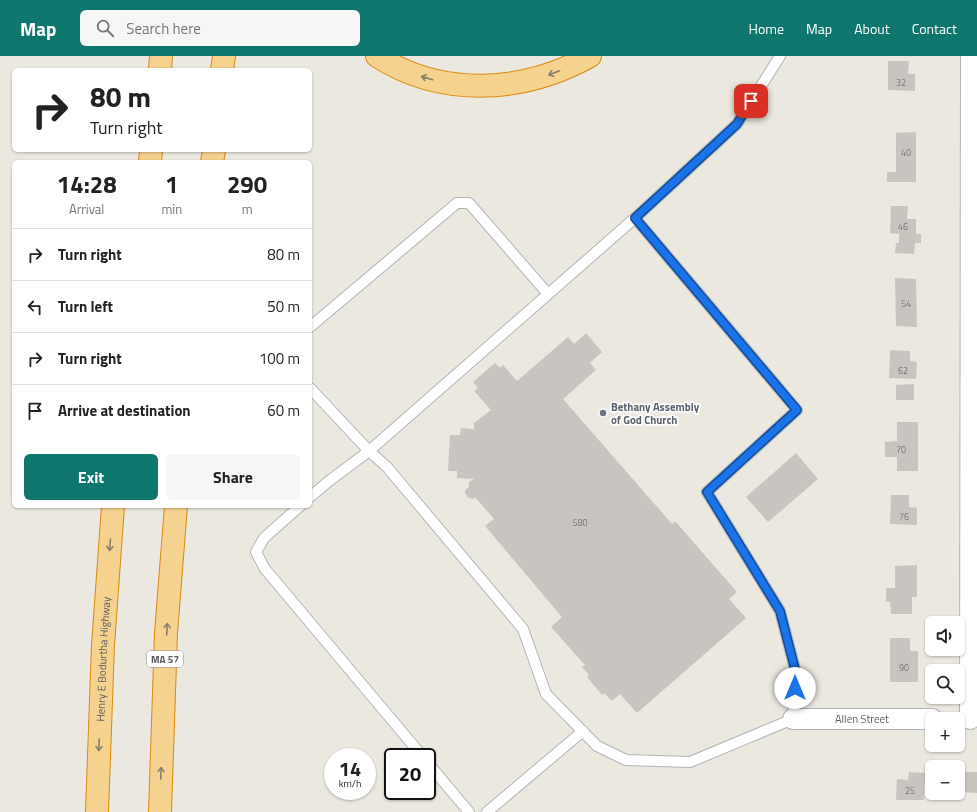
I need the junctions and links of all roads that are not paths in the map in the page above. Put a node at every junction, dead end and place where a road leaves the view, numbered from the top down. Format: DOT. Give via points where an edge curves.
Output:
graph roads {
  1 [pos="162,56"];
  2 [pos="224,56"];
  3 [pos="377,56"];
  4 [pos="590,56"];
  5 [pos="780,56"];
  6 [pos="971,56"];
  7 [pos="160,68"];
  8 [pos="222,68"];
  9 [pos="635,218"];
  10 [pos="548,294"];
  11 [pos="312,325"];
  12 [pos="312,390"];
  13 [pos="370,451"];
  14 [pos="312,495"];
  15 [pos="113,508"];
  16 [pos="176,508"];
  17 [pos="298,508"];
  18 [pos="793,719"];
  19 [pos="925,719"];
  20 [pos="968,719"];
  21 [pos="583,731"];
  22 [pos="415,748"];
  23 [pos="436,773"];
  24 [pos="97,812"];
  25 [pos="160,812"];
  26 [pos="469,812"];
  27 [pos="487,812"];
  1 -- 7 [label="highway"];
  2 -- 8 [label="highway"];
  4 -- 3 [label="highway, one-way" via="569,67 537,78 485,86 450,84 431,79"];
  5 -- 9 [label="lane" via="737,124"];
  6 -- 20 [label="street"];
  9 -- 10 [label="lane"];
  9 -- 18 [label="lane" via="797,410 707,492 780,611 796,673"];
  10 -- 11 [label="lane" via="469,203 457,203"];
  10 -- 13 [label="lane"];
  12 -- 13 [label="lane"];
  13 -- 14 [label="lane"];
  13 -- 21 [label="lane" via="387,467 523,629 546,694"];
  15 -- 24 [label="highway, Henry E Bodurtha Highway, one-way" via="103,645"];
  25 -- 16 [label="highway, MA 57, one-way" via="165,661"];
  17 -- 22 [label="lane" via="264,538 256,552 265,569"];
  18 -- 19 [label="street, Allen Street"];
  18 -- 21 [label="lane" via="690,762 626,760 598,746"];
  21 -- 27 [label="lane"];
  23 -- 26 [label="lane"];
}
